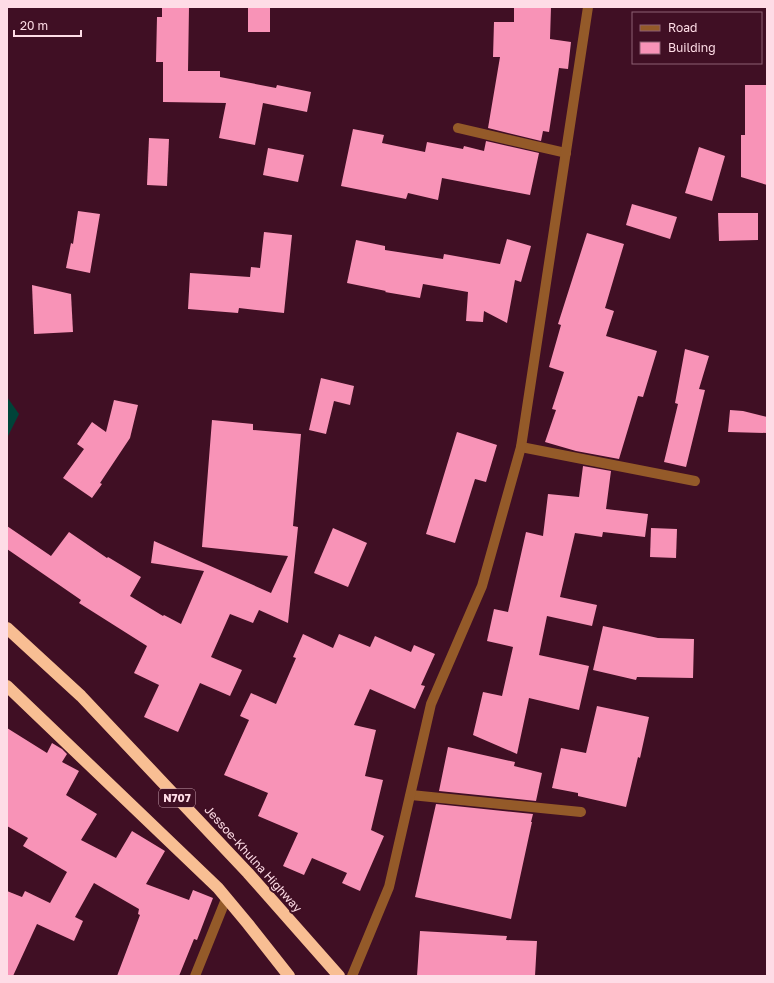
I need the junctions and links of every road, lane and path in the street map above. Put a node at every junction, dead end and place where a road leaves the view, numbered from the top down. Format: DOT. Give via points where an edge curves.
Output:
graph roads {
  1 [pos="588,7"];
  2 [pos="458,128"];
  3 [pos="566,153"];
  4 [pos="521,447"];
  5 [pos="695,481"];
  6 [pos="7,628"];
  7 [pos="7,686"];
  8 [pos="410,795"];
  9 [pos="581,812"];
  10 [pos="226,899"];
  11 [pos="195,976"];
  12 [pos="289,976"];
  13 [pos="339,976"];
  14 [pos="352,976"];
  1 -- 3 [label="street"];
  2 -- 3 [label="street"];
  3 -- 4 [label="street"];
  4 -- 5 [label="street"];
  4 -- 8 [label="street" via="482,586 432,704"];
  6 -- 13 [label="highway, Jessoe-Khulna Highway / N707" via="81,696 248,873"];
  7 -- 10 [label="highway, N707" via="218,888"];
  8 -- 9 [label="street"];
  8 -- 14 [label="street" via="389,888"];
  10 -- 11 [label="street"];
  10 -- 12 [label="highway, N707"];
}
